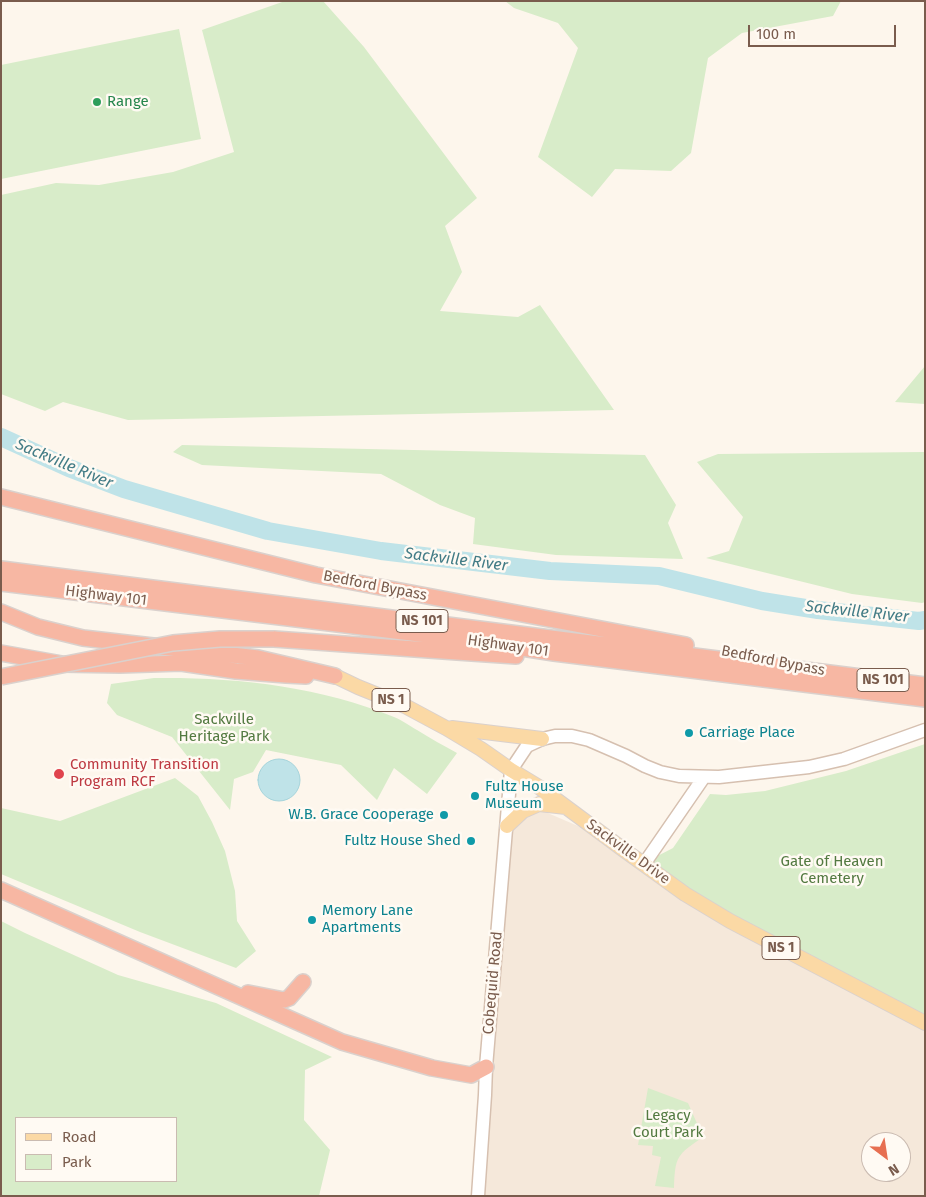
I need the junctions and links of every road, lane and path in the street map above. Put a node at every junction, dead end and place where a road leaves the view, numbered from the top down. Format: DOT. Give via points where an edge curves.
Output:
graph roads {
  1 [pos="1,497"];
  2 [pos="1,569"];
  3 [pos="1,583"];
  4 [pos="1,612"];
  5 [pos="1,653"];
  6 [pos="554,653"];
  7 [pos="842,674"];
  8 [pos="335,676"];
  9 [pos="1,677"];
  10 [pos="925,685"];
  11 [pos="925,698"];
  12 [pos="446,728"];
  13 [pos="925,730"];
  14 [pos="542,739"];
  15 [pos="512,770"];
  16 [pos="704,776"];
  17 [pos="567,807"];
  18 [pos="507,826"];
  19 [pos="644,864"];
  20 [pos="1,890"];
  21 [pos="303,982"];
  22 [pos="217,986"];
  23 [pos="925,1023"];
  24 [pos="486,1067"];
  25 [pos="478,1196"];
  1 -- 7 [label="highway, Bedford Bypass" via="316,575"];
  2 -- 7 [label="highway, Highway 101 / NS 101"];
  3 -- 6 [label="highway, Highway 101 / NS 101"];
  4 -- 8 [label="highway" via="38,627 83,638 258,658"];
  5 -- 8 [label="highway" via="62,664 181,663 244,672"];
  6 -- 9 [label="highway, bridge" via="517,656 274,639 220,639 173,643"];
  6 -- 11 [label="highway, Highway 101 / NS 101"];
  7 -- 10 [label="highway, Highway 101 / NS 101"];
  8 -- 12 [label="main road, Sackville Drive / NS 1" via="405,706"];
  12 -- 14 [label="main road"];
  12 -- 15 [label="main road, Sackville Drive / NS 1"];
  13 -- 16 [label="street" via="844,759 810,767 739,776"];
  14 -- 15 [label="street" via="527,746"];
  14 -- 16 [label="street" via="572,736 589,740 660,772"];
  15 -- 17 [label="main road, Sackville Drive / NS 1"];
  15 -- 18 [label="street, Cobequid Road"];
  16 -- 19 [label="street"];
  17 -- 18 [label="main road" via="539,804 523,811"];
  17 -- 19 [label="main road, Sackville Drive / NS 1"];
  18 -- 24 [label="street, Cobequid Road"];
  19 -- 23 [label="main road, Sackville Drive / NS 1" via="730,921"];
  20 -- 22 [label="highway"];
  21 -- 22 [label="highway" via="284,1000"];
  22 -- 24 [label="highway" via="342,1042 432,1068 471,1075"];
  24 -- 25 [label="street, Cobequid Road"];
}
